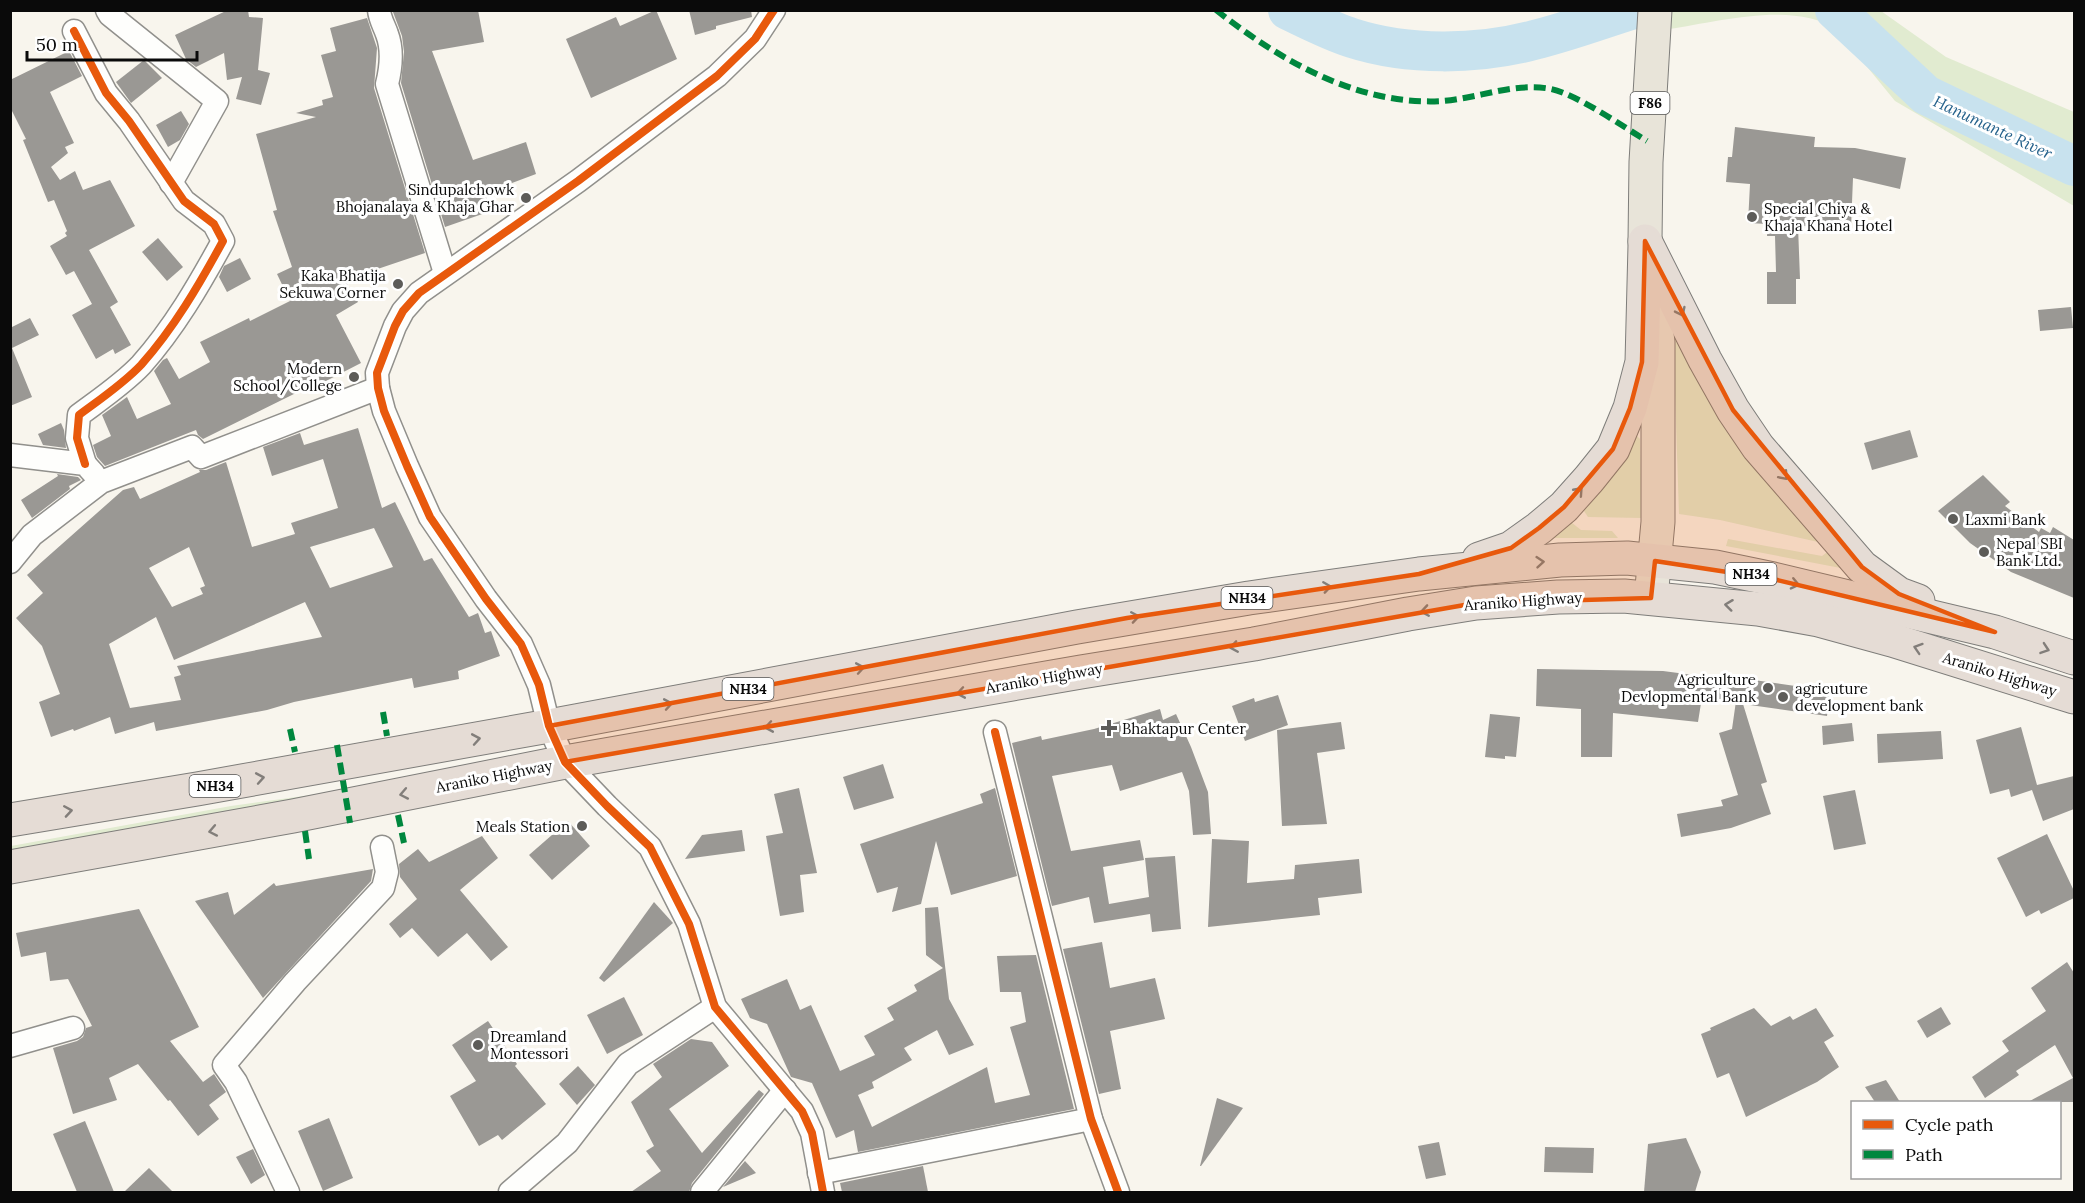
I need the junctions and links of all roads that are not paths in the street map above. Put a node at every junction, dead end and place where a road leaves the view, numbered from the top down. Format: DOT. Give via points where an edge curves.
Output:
graph roads {
  1 [pos="107,10"];
  2 [pos="379,10"];
  3 [pos="774,10"];
  4 [pos="1655,10"];
  5 [pos="74,31"];
  6 [pos="171,183"];
  7 [pos="1645,241"];
  8 [pos="445,273"];
  9 [pos="378,388"];
  10 [pos="10,455"];
  11 [pos="86,464"];
  12 [pos="101,482"];
  13 [pos="1655,561"];
  14 [pos="10,562"];
  15 [pos="1419,574"];
  16 [pos="1651,598"];
  17 [pos="1995,632"];
  18 [pos="2074,658"];
  19 [pos="2074,697"];
  20 [pos="549,726"];
  21 [pos="995,732"];
  22 [pos="565,762"];
  23 [pos="10,820"];
  24 [pos="382,847"];
  25 [pos="10,867"];
  26 [pos="715,1007"];
  27 [pos="73,1028"];
  28 [pos="10,1046"];
  29 [pos="785,1090"];
  30 [pos="1091,1119"];
  31 [pos="821,1183"];
  32 [pos="288,1192"];
  33 [pos="510,1192"];
  34 [pos="702,1192"];
  35 [pos="1118,1192"];
  1 -- 6 [label="street" via="217,101"];
  2 -- 8 [label="street" via="380,22 388,34 392,65 387,84"];
  3 -- 8 [label="street" via="755,39 717,76 578,181"];
  4 -- 7 [label="main road, F86"];
  5 -- 6 [label="street" via="106,93"];
  6 -- 11 [label="street" via="184,201 214,224 223,241 198,288 139,367 79,415 77,438"];
  7 -- 13 [label="main road" via="1658,342"];
  15 -- 7 [label="highway, one-way" via="1511,548 1564,507 1612,449 1630,408 1642,362"];
  7 -- 17 [label="highway, one-way" via="1733,410 1758,447 1862,567 1899,594"];
  8 -- 9 [label="street" via="403,311 377,373"];
  9 -- 12 [label="street" via="201,457 192,447"];
  9 -- 20 [label="street" via="384,411 430,517 521,644 539,685"];
  10 -- 11 [label="street"];
  11 -- 12 [label="street"];
  12 -- 14 [label="street" via="32,535"];
  15 -- 13 [label="highway, NH34, one-way" via="1560,560"];
  13 -- 16 [label="main road"];
  13 -- 17 [label="highway, NH34, one-way" via="1715,567 1773,579"];
  20 -- 15 [label="highway, NH34, one-way" via="1077,627"];
  19 -- 16 [label="highway, Araniko Highway / NH34, one-way" via="1819,620"];
  16 -- 22 [label="highway, Araniko Highway / NH34, one-way" via="1558,597 1476,603"];
  17 -- 18 [label="highway, NH34, one-way"];
  20 -- 22 [label="street"];
  23 -- 20 [label="highway, NH34, one-way"];
  21 -- 30 [label="street"];
  22 -- 25 [label="highway, Araniko Highway / NH34, one-way"];
  22 -- 26 [label="street" via="650,847 689,924"];
  24 -- 32 [label="street" via="387,872 383,888 224,1065 236,1082"];
  26 -- 29 [label="street"];
  26 -- 33 [label="street" via="628,1064 567,1143"];
  27 -- 28 [label="street"];
  29 -- 31 [label="street" via="802,1111 812,1133"];
  29 -- 34 [label="street"];
  30 -- 31 [label="street"];
  30 -- 35 [label="street"];
}
